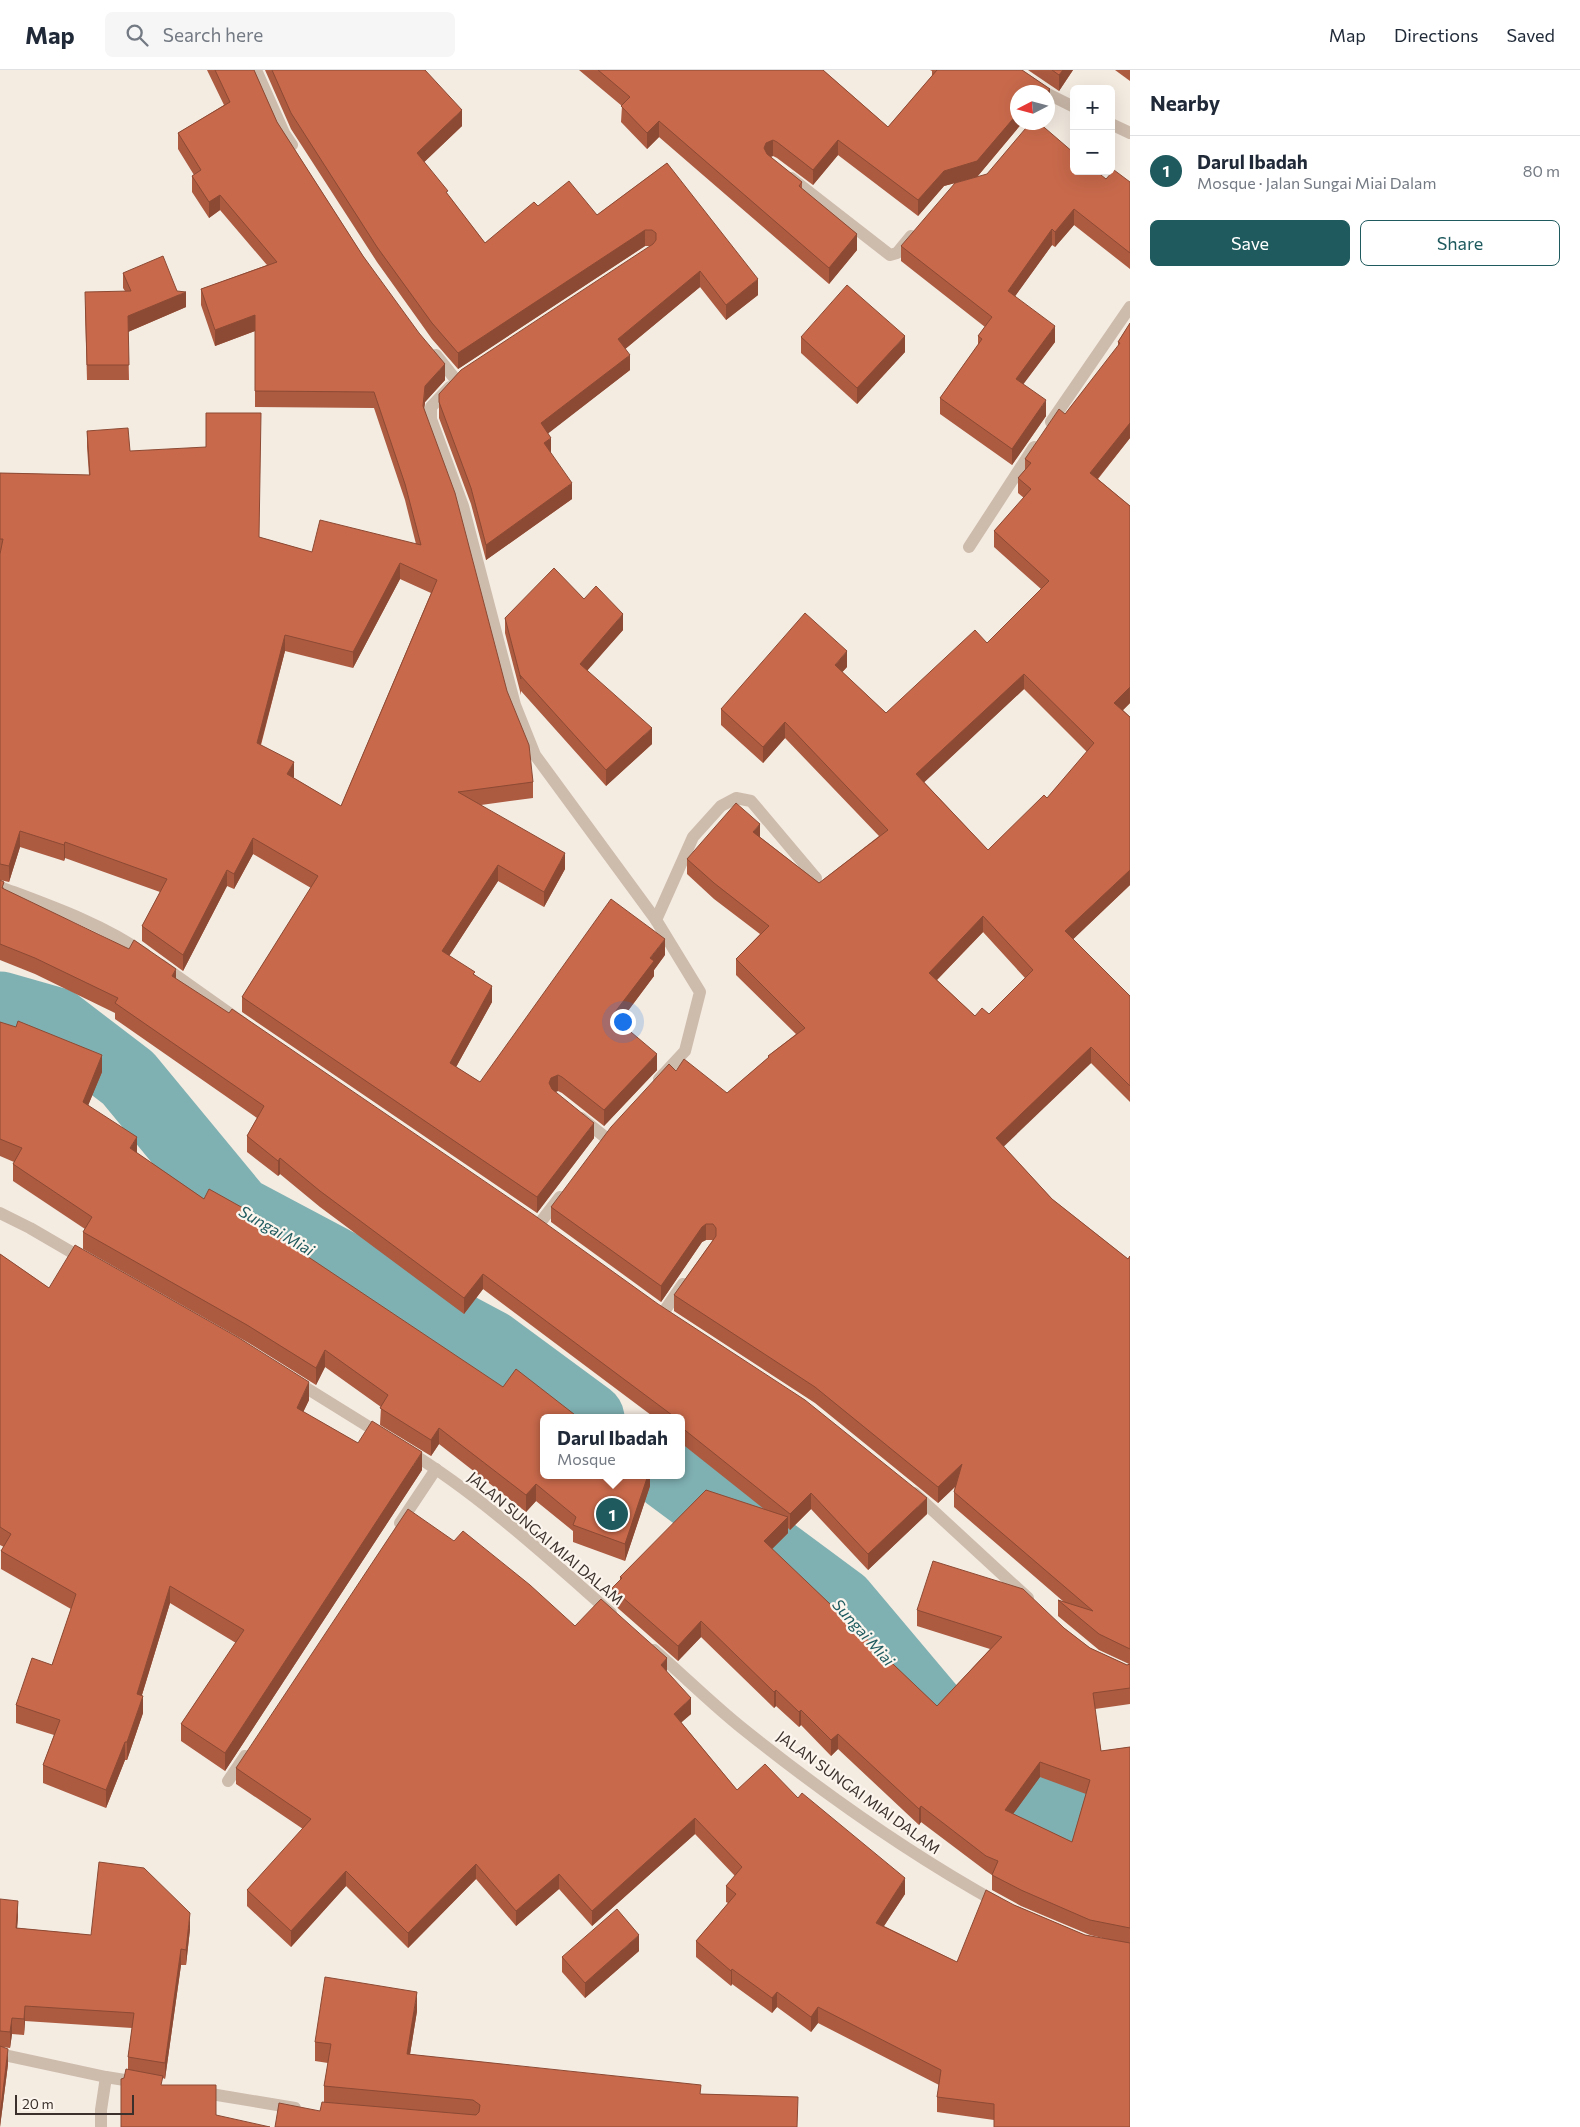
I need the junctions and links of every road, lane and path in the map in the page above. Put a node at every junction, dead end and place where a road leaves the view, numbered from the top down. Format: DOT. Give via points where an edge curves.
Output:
graph roads {
  1 [pos="256,70"];
  2 [pos="1055,99"];
  3 [pos="1070,105"];
  4 [pos="1115,126"];
  5 [pos="1130,133"];
  6 [pos="300,158"];
  7 [pos="780,170"];
  8 [pos="922,223"];
  9 [pos="1130,307"];
  10 [pos="426,344"];
  11 [pos="969,547"];
  12 [pos="816,878"];
  13 [pos="0,887"];
  14 [pos="656,920"];
  15 [pos="257,1033"];
  16 [pos="652,1087"];
  17 [pos="571,1110"];
  18 [pos="605,1137"];
  19 [pos="569,1184"];
  20 [pos="0,1213"];
  21 [pos="539,1224"];
  22 [pos="94,1266"];
  23 [pos="688,1276"];
  24 [pos="663,1313"];
  25 [pos="285,1375"];
  26 [pos="436,1469"];
  27 [pos="907,1488"];
  28 [pos="392,1534"];
  29 [pos="1035,1605"];
  30 [pos="622,1622"];
  31 [pos="645,1642"];
  32 [pos="250,1748"];
  33 [pos="228,1782"];
  34 [pos="1008,1908"];
  35 [pos="0,2054"];
  36 [pos="106,2077"];
  37 [pos="146,2083"];
  38 [pos="185,2090"];
  39 [pos="303,2110"];
  40 [pos="101,2127"];
  1 -- 6 [label="street" via="284,133"];
  2 -- 3 [label="street"];
  4 -- 5 [label="street"];
  7 -- 8 [label="street" via="890,255 897,252"];
  9 -- 11 [label="street"];
  10 -- 14 [label="street" via="461,377 431,407 431,419 463,506 515,705 535,755"];
  12 -- 14 [label="street" via="751,801 736,798 721,806 693,837"];
  13 -- 15 [label="street" via="56,908 130,943"];
  14 -- 16 [label="street" via="700,992 685,1051"];
  17 -- 18 [label="street"];
  19 -- 21 [label="street"];
  20 -- 22 [label="street"];
  23 -- 24 [label="street"];
  25 -- 26 [label="street, JALAN SUNGAI MIAI DALAM"];
  26 -- 28 [label="street"];
  26 -- 30 [label="street, JALAN SUNGAI MIAI DALAM" via="533,1544"];
  27 -- 29 [label="street"];
  31 -- 34 [label="street, JALAN SUNGAI MIAI DALAM" via="742,1728 858,1815 941,1871"];
  32 -- 33 [label="street"];
  35 -- 36 [label="street"];
  36 -- 37 [label="street"];
  36 -- 40 [label="street"];
  38 -- 39 [label="street"];
}
